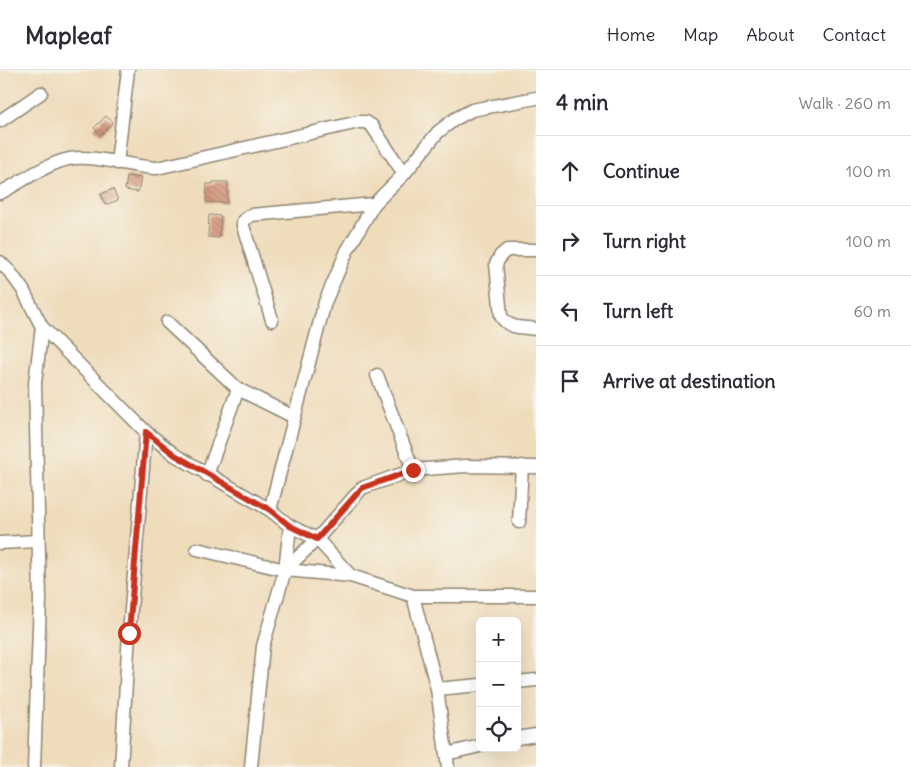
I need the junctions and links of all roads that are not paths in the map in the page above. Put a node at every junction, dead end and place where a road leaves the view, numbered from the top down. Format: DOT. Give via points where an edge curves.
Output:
graph roads {
  1 [pos="128,70"];
  2 [pos="41,93"];
  3 [pos="536,98"];
  4 [pos="0,121"];
  5 [pos="117,163"];
  6 [pos="404,174"];
  7 [pos="0,193"];
  8 [pos="374,204"];
  9 [pos="536,250"];
  10 [pos="0,262"];
  11 [pos="272,320"];
  12 [pos="167,322"];
  13 [pos="42,327"];
  14 [pos="536,329"];
  15 [pos="377,375"];
  16 [pos="238,389"];
  17 [pos="294,417"];
  18 [pos="146,432"];
  19 [pos="522,466"];
  20 [pos="536,467"];
  21 [pos="413,470"];
  22 [pos="207,475"];
  23 [pos="270,510"];
  24 [pos="519,522"];
  25 [pos="290,526"];
  26 [pos="317,539"];
  27 [pos="38,541"];
  28 [pos="0,543"];
  29 [pos="196,549"];
  30 [pos="285,570"];
  31 [pos="351,576"];
  32 [pos="413,596"];
  33 [pos="536,596"];
  34 [pos="536,680"];
  35 [pos="521,682"];
  36 [pos="476,686"];
  37 [pos="437,690"];
  38 [pos="536,735"];
  39 [pos="521,737"];
  40 [pos="476,748"];
  41 [pos="447,761"];
  42 [pos="34,767"];
  43 [pos="121,767"];
  44 [pos="251,767"];
  1 -- 5 [label="street"];
  2 -- 4 [label="street"];
  3 -- 6 [label="street" via="472,110 455,119 438,132"];
  5 -- 6 [label="street" via="150,168 172,165 366,122"];
  5 -- 7 [label="street" via="71,158"];
  6 -- 8 [label="street"];
  8 -- 11 [label="street" via="251,215 243,221"];
  8 -- 17 [label="street" via="347,251 325,302"];
  9 -- 14 [label="street" via="508,250 496,264 504,322"];
  10 -- 13 [label="street" via="23,290"];
  12 -- 16 [label="street"];
  13 -- 18 [label="street"];
  13 -- 27 [label="street" via="35,383"];
  15 -- 21 [label="street"];
  16 -- 17 [label="street"];
  16 -- 22 [label="street"];
  17 -- 23 [label="street"];
  18 -- 22 [label="street"];
  18 -- 43 [label="street"];
  19 -- 20 [label="street"];
  19 -- 21 [label="street"];
  19 -- 24 [label="street"];
  21 -- 26 [label="street" via="362,488"];
  22 -- 23 [label="street"];
  23 -- 25 [label="street"];
  25 -- 26 [label="street"];
  25 -- 30 [label="street"];
  26 -- 30 [label="street"];
  26 -- 31 [label="street"];
  27 -- 28 [label="street"];
  27 -- 42 [label="street" via="40,600"];
  29 -- 30 [label="street"];
  30 -- 31 [label="street"];
  30 -- 44 [label="street" via="263,646"];
  31 -- 32 [label="street"];
  32 -- 33 [label="street"];
  32 -- 37 [label="street"];
  34 -- 35 [label="street"];
  36 -- 37 [label="street"];
  37 -- 41 [label="street"];
  38 -- 39 [label="street"];
  40 -- 41 [label="street"];
}
